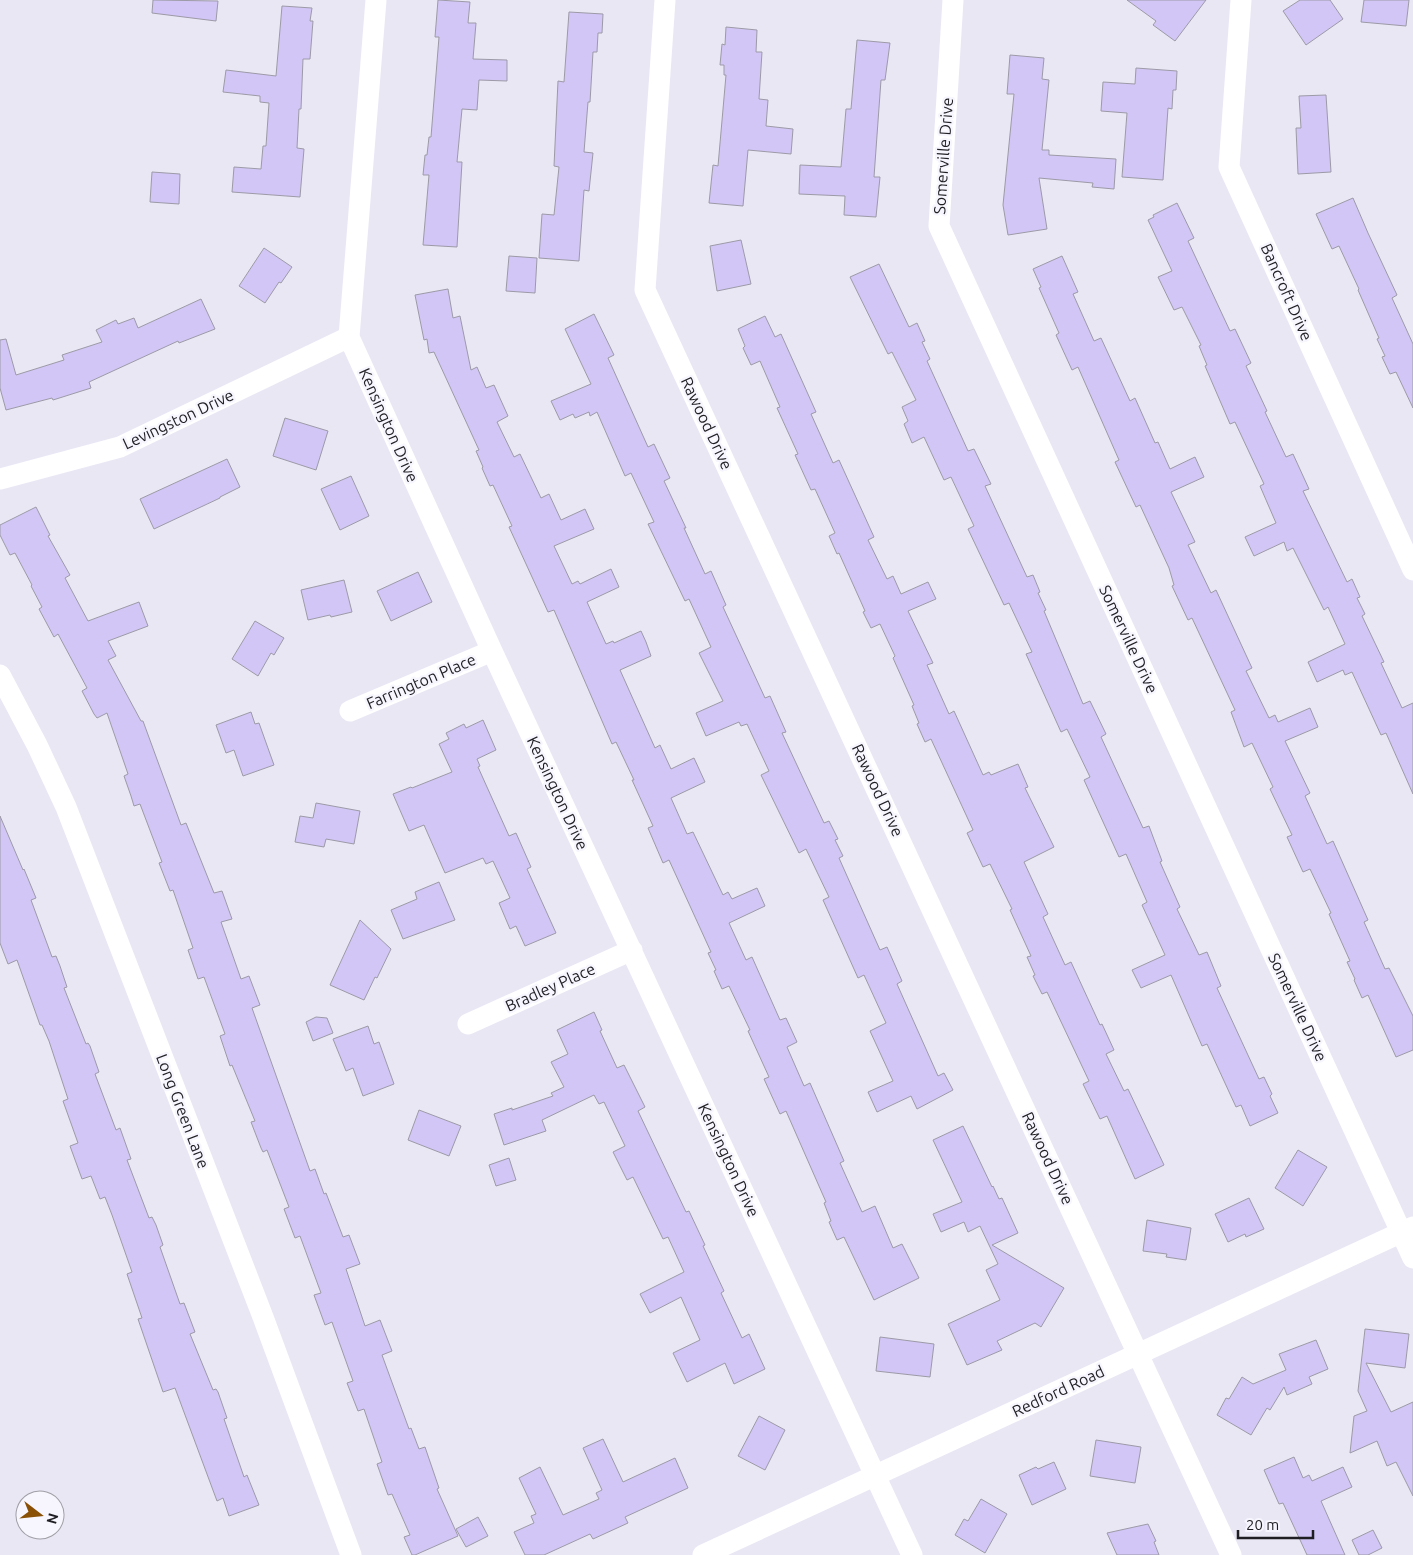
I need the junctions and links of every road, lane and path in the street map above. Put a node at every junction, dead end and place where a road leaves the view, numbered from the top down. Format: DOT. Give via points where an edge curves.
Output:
graph roads {
  1 [pos="376,0"];
  2 [pos="664,0"];
  3 [pos="953,0"];
  4 [pos="1241,0"];
  5 [pos="349,337"];
  6 [pos="0,479"];
  7 [pos="1413,570"];
  8 [pos="492,651"];
  9 [pos="0,675"];
  10 [pos="350,711"];
  11 [pos="632,950"];
  12 [pos="468,1024"];
  13 [pos="1407,1230"];
  14 [pos="1413,1258"];
  15 [pos="1139,1354"];
  16 [pos="875,1476"];
  17 [pos="351,1555"];
  18 [pos="703,1555"];
  19 [pos="912,1555"];
  20 [pos="1231,1555"];
  1 -- 5 [label="street, Kensington Drive"];
  2 -- 15 [label="street, Rawood Drive" via="646,290"];
  3 -- 13 [label="street, Somerville Drive" via="939,226"];
  4 -- 7 [label="street, Bancroft Drive" via="1230,166"];
  5 -- 6 [label="street, Levingston Drive" via="120,447"];
  5 -- 8 [label="street, Kensington Drive"];
  8 -- 10 [label="street, Farrington Place"];
  8 -- 11 [label="street, Kensington Drive"];
  9 -- 17 [label="street, Long Green Lane" via="66,807 263,1317"];
  11 -- 12 [label="street, Bradley Place"];
  11 -- 16 [label="street, Kensington Drive"];
  13 -- 14 [label="street, Somerville Drive"];
  13 -- 15 [label="street, Redford Road"];
  15 -- 16 [label="street, Redford Road"];
  15 -- 20 [label="street, Rawood Drive"];
  16 -- 18 [label="street, Redford Road"];
  16 -- 19 [label="street, Kensington Drive"];
}
